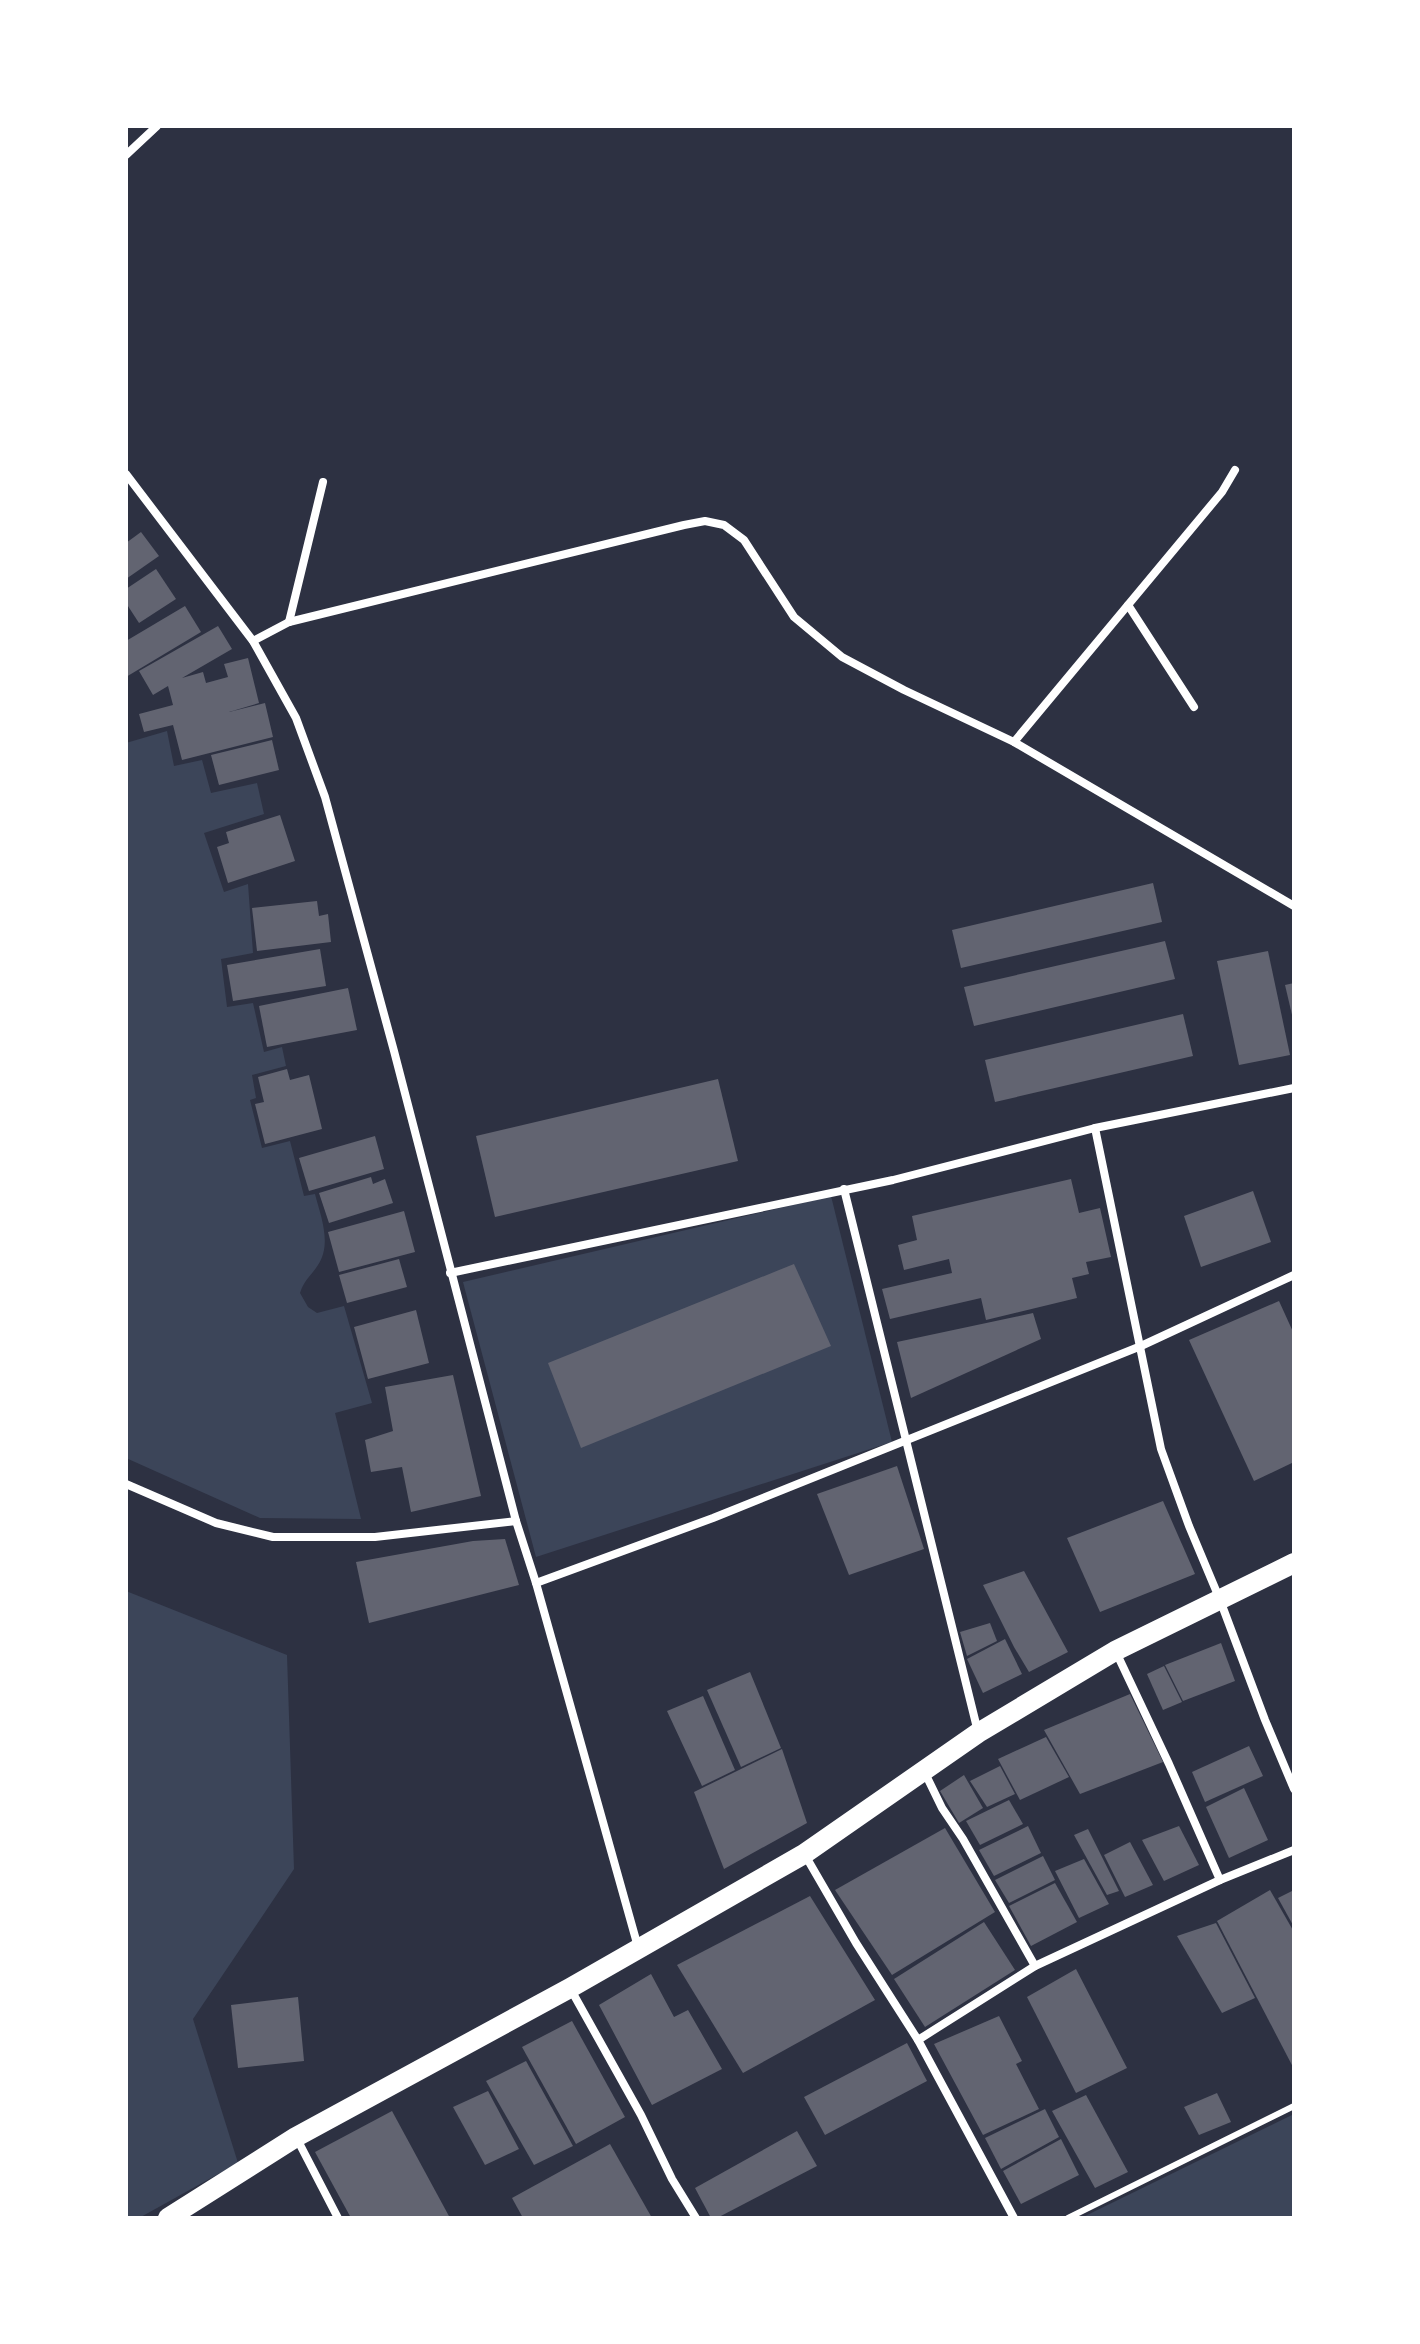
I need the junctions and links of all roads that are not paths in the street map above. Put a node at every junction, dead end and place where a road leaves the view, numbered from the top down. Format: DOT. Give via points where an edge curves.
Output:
graph roads {
  1 [pos="157,126"];
  2 [pos="126,155"];
  3 [pos="1235,470"];
  4 [pos="126,474"];
  5 [pos="323,482"];
  6 [pos="1128,605"];
  7 [pos="289,622"];
  8 [pos="253,641"];
  9 [pos="1194,707"];
  10 [pos="1014,742"];
  11 [pos="1294,906"];
  12 [pos="1294,1088"];
  13 [pos="1095,1128"];
  14 [pos="844,1189"];
  15 [pos="450,1273"];
  16 [pos="1294,1275"];
  17 [pos="1141,1346"];
  18 [pos="906,1441"];
  19 [pos="126,1484"];
  20 [pos="516,1521"];
  21 [pos="1294,1563"];
  22 [pos="536,1583"];
  23 [pos="1220,1600"];
  24 [pos="1115,1651"];
  25 [pos="978,1733"];
  26 [pos="923,1771"];
  27 [pos="1294,1789"];
  28 [pos="1294,1850"];
  29 [pos="804,1854"];
  30 [pos="1220,1880"];
  31 [pos="638,1948"];
  32 [pos="1035,1966"];
  33 [pos="570,1988"];
  34 [pos="918,2040"];
  35 [pos="1294,2106"];
  36 [pos="296,2137"];
  37 [pos="168,2218"];
  38 [pos="338,2218"];
  39 [pos="696,2218"];
  40 [pos="1014,2218"];
  41 [pos="1068,2218"];
  1 -- 2 [label="street"];
  3 -- 6 [label="street"];
  4 -- 8 [label="street"];
  5 -- 7 [label="street"];
  6 -- 9 [label="street"];
  6 -- 10 [label="street"];
  7 -- 8 [label="street"];
  7 -- 10 [label="street" via="705,521 724,525 744,540 794,617 842,657"];
  8 -- 15 [label="street" via="296,718 325,797"];
  10 -- 11 [label="street"];
  12 -- 13 [label="street"];
  13 -- 14 [label="street"];
  13 -- 17 [label="street"];
  14 -- 15 [label="street"];
  14 -- 18 [label="street"];
  15 -- 20 [label="street"];
  16 -- 17 [label="street"];
  17 -- 18 [label="street"];
  17 -- 23 [label="street" via="1161,1449"];
  18 -- 22 [label="street"];
  18 -- 25 [label="street"];
  19 -- 20 [label="street" via="216,1523 273,1537 375,1537"];
  20 -- 22 [label="street"];
  21 -- 23 [label="main road"];
  22 -- 31 [label="street"];
  23 -- 24 [label="main road"];
  23 -- 27 [label="street"];
  24 -- 25 [label="main road"];
  24 -- 30 [label="street"];
  25 -- 26 [label="main road"];
  26 -- 29 [label="main road"];
  26 -- 32 [label="street"];
  28 -- 30 [label="street"];
  29 -- 31 [label="main road"];
  29 -- 34 [label="street"];
  30 -- 32 [label="street"];
  31 -- 33 [label="main road"];
  32 -- 34 [label="street"];
  33 -- 36 [label="main road"];
  33 -- 39 [label="street"];
  34 -- 40 [label="street"];
  35 -- 41 [label="lane"];
  36 -- 37 [label="main road"];
  36 -- 38 [label="street"];
}
